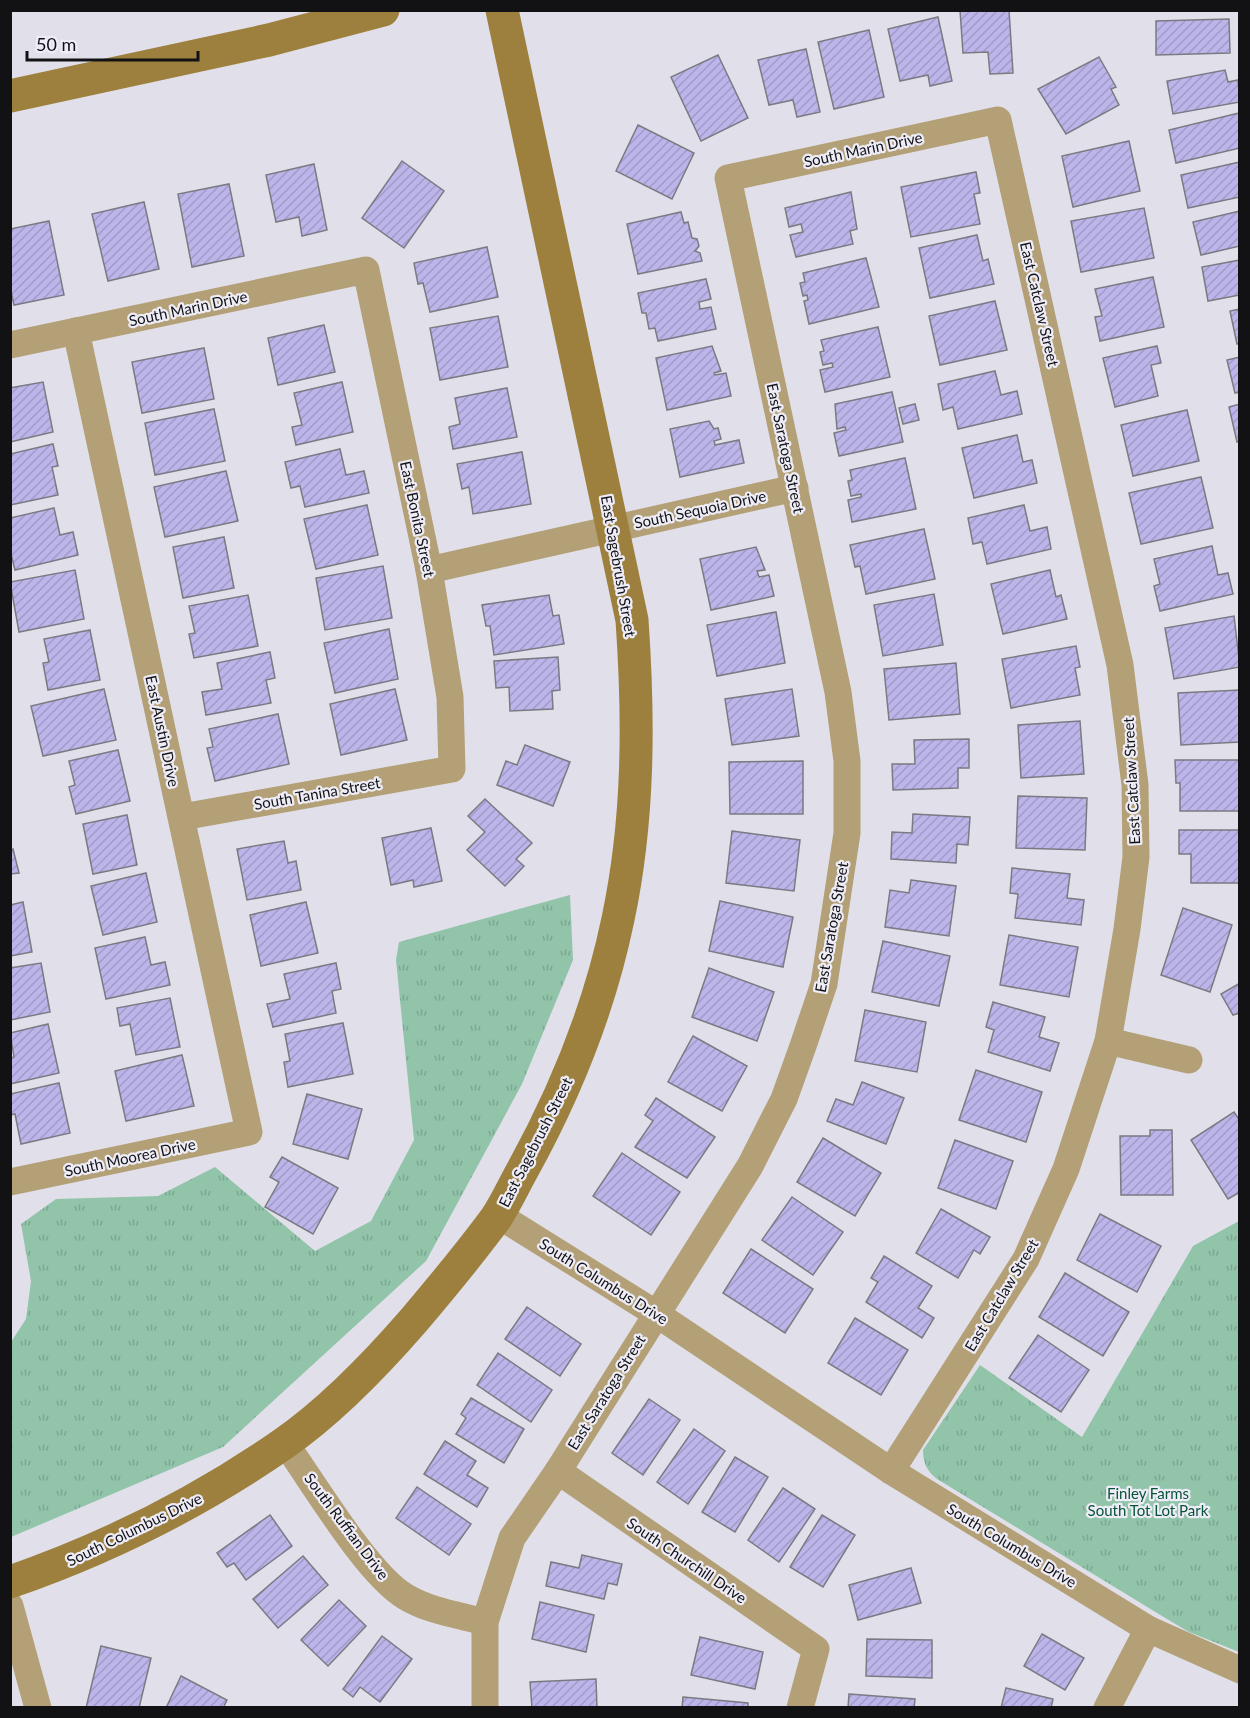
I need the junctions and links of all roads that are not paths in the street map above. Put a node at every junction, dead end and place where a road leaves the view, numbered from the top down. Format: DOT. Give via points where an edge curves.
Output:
graph roads {
  1 [pos="383,10"];
  2 [pos="502,10"];
  3 [pos="10,96"];
  4 [pos="998,120"];
  5 [pos="728,178"];
  6 [pos="366,270"];
  7 [pos="76,331"];
  8 [pos="10,345"];
  9 [pos="795,488"];
  10 [pos="614,528"];
  11 [pos="429,570"];
  12 [pos="452,769"];
  13 [pos="182,817"];
  14 [pos="1108,1041"];
  15 [pos="1189,1060"];
  16 [pos="249,1132"];
  17 [pos="10,1182"];
  18 [pos="498,1215"];
  19 [pos="655,1313"];
  20 [pos="285,1443"];
  21 [pos="558,1471"];
  22 [pos="891,1471"];
  23 [pos="10,1582"];
  24 [pos="10,1606"];
  25 [pos="484,1622"];
  26 [pos="1149,1629"];
  27 [pos="1239,1671"];
  28 [pos="38,1707"];
  29 [pos="485,1707"];
  30 [pos="800,1707"];
  31 [pos="1107,1707"];
  1 -- 3 [label="street" via="269,40"];
  2 -- 10 [label="street, East Sagebrush Street"];
  4 -- 5 [label="street, South Marin Drive"];
  4 -- 14 [label="street, East Catclaw Street" via="1106,595 1129,726 1136,856"];
  5 -- 9 [label="street, East Saratoga Street"];
  6 -- 7 [label="street, South Marin Drive"];
  6 -- 11 [label="street, East Bonita Street"];
  7 -- 8 [label="street, South Marin Drive"];
  7 -- 13 [label="street, East Austin Drive"];
  9 -- 10 [label="street, South Sequoia Drive"];
  9 -- 19 [label="street, East Saratoga Street" via="838,692 847,761 847,833 824,984 784,1099 750,1166"];
  10 -- 11 [label="street, South Sequoia Drive"];
  10 -- 18 [label="street, East Sagebrush Street" via="632,620 637,694 633,814 626,878 605,973 570,1073"];
  11 -- 12 [label="street, East Bonita Street" via="450,697"];
  12 -- 13 [label="street, South Tanina Street"];
  13 -- 16 [label="street, East Austin Drive"];
  14 -- 15 [label="street"];
  14 -- 22 [label="street, East Catclaw Street" via="1066,1169 1026,1259"];
  16 -- 17 [label="street, South Moorea Drive"];
  18 -- 19 [label="street, South Columbus Drive"];
  18 -- 20 [label="street, South Columbus Drive" via="444,1285 370,1369"];
  19 -- 21 [label="street, East Saratoga Street"];
  19 -- 22 [label="street, South Columbus Drive"];
  20 -- 23 [label="street, South Columbus Drive" via="171,1514"];
  20 -- 25 [label="street, South Ruffian Drive" via="357,1545 390,1583 406,1597"];
  21 -- 25 [label="street, East Saratoga Street" via="512,1538"];
  21 -- 30 [label="street, South Churchill Drive" via="816,1648"];
  22 -- 26 [label="street, South Columbus Drive"];
  24 -- 28 [label="street"];
  25 -- 29 [label="street, East Saratoga Street"];
  26 -- 27 [label="street, South Columbus Drive"];
  26 -- 31 [label="street"];
}
